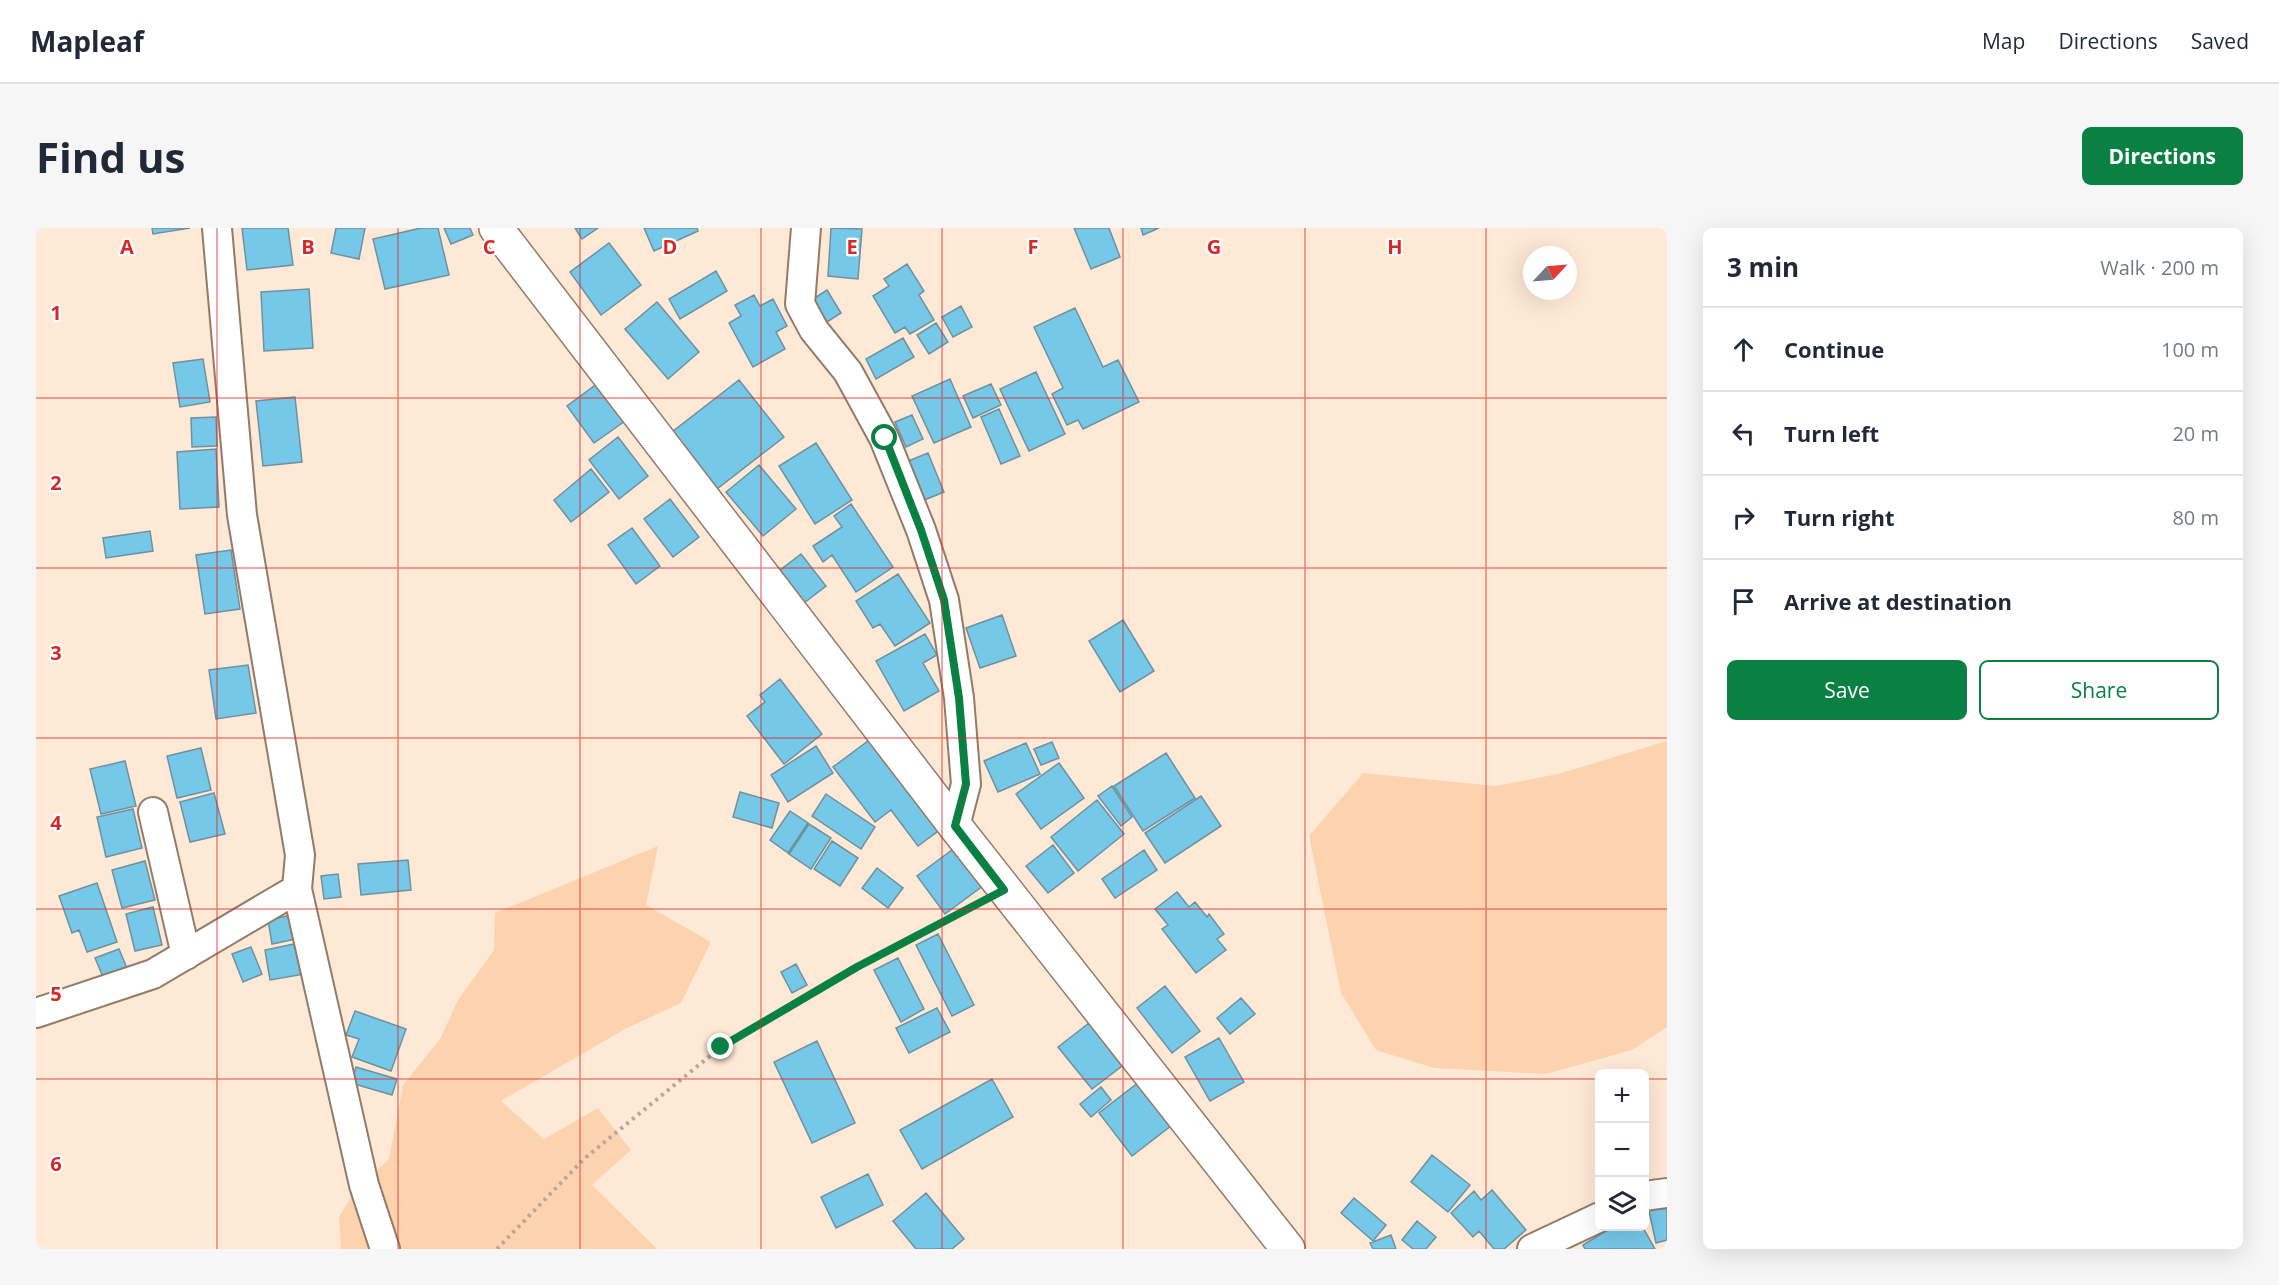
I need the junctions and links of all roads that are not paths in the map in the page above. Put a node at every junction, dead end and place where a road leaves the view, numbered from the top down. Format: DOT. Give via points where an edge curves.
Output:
graph roads {
  1 [pos="217,228"];
  2 [pos="496,228"];
  3 [pos="806,228"];
  4 [pos="153,812"];
  5 [pos="955,826"];
  6 [pos="297,889"];
  7 [pos="186,954"];
  8 [pos="36,1013"];
  9 [pos="1667,1193"];
  10 [pos="1649,1195"];
  11 [pos="1595,1219"];
  12 [pos="385,1249"];
  13 [pos="1288,1249"];
  14 [pos="1532,1249"];
  1 -- 6 [label="street" via="242,515 300,855"];
  2 -- 5 [label="street"];
  3 -- 5 [label="street" via="800,304 814,330 848,372 885,438 944,600 959,698 966,784"];
  4 -- 7 [label="street"];
  5 -- 13 [label="street"];
  6 -- 7 [label="street"];
  6 -- 12 [label="street" via="364,1185"];
  7 -- 8 [label="street" via="153,974"];
  9 -- 10 [label="street"];
  11 -- 14 [label="street"];
}
